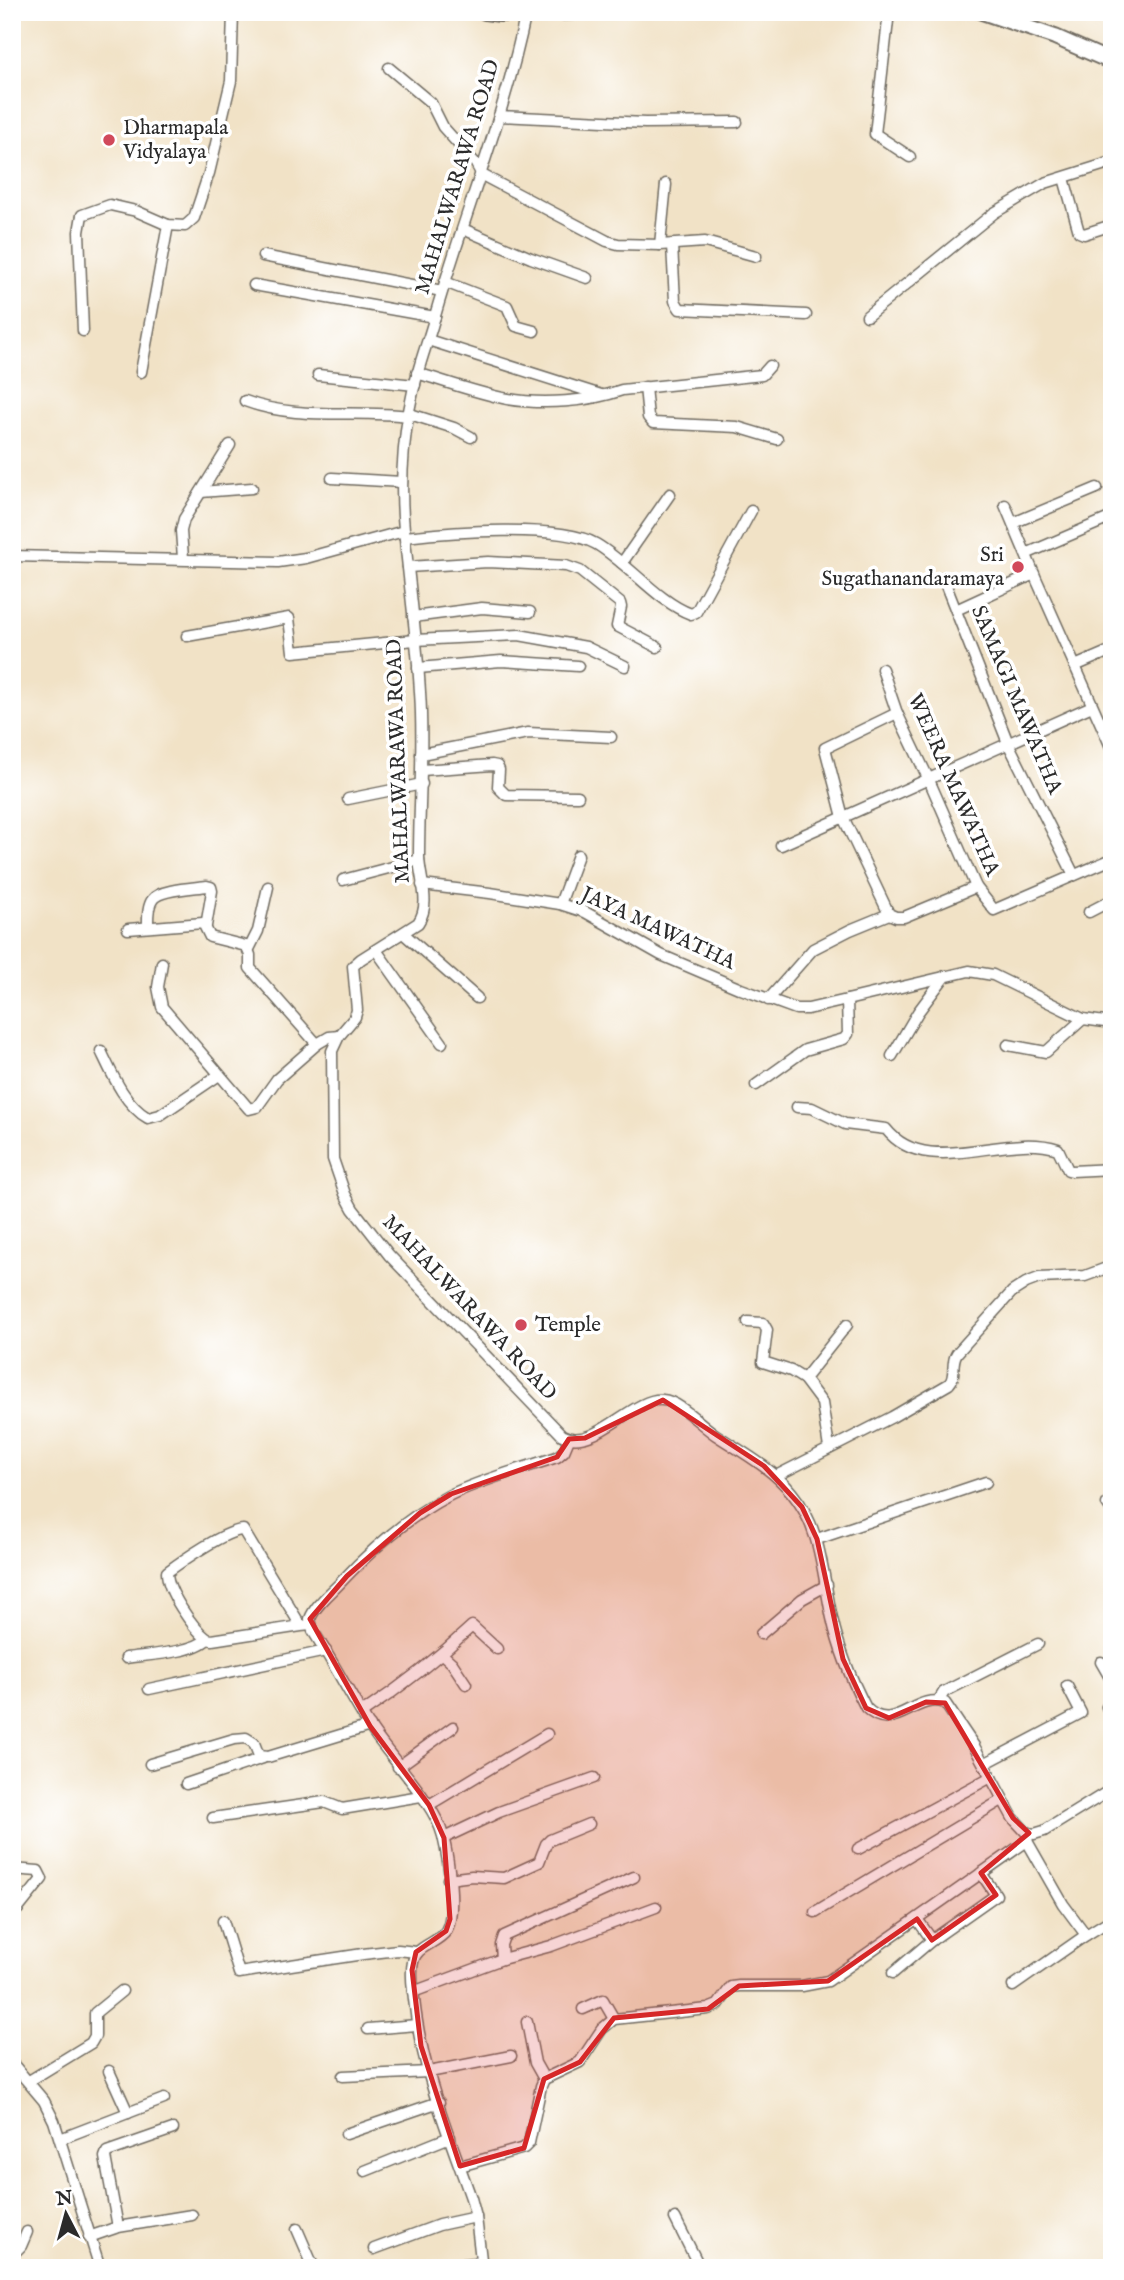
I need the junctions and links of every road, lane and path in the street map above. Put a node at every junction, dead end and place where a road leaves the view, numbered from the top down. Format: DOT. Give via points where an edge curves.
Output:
graph roads {
  1 [pos="233,12"];
  2 [pos="485,12"];
  3 [pos="576,12"];
  4 [pos="889,12"];
  5 [pos="982,12"];
  6 [pos="1007,12"];
  7 [pos="526,13"];
  8 [pos="1112,54"];
  9 [pos="1112,62"];
  10 [pos="389,68"];
  11 [pos="499,116"];
  12 [pos="737,122"];
  13 [pos="910,157"];
  14 [pos="1112,162"];
  15 [pos="482,175"];
  16 [pos="1064,178"];
  17 [pos="666,184"];
  18 [pos="168,225"];
  19 [pos="1112,225"];
  20 [pos="463,229"];
  21 [pos="660,245"];
  22 [pos="672,245"];
  23 [pos="263,256"];
  24 [pos="756,256"];
  25 [pos="587,278"];
  26 [pos="254,285"];
  27 [pos="443,287"];
  28 [pos="806,315"];
  29 [pos="867,316"];
  30 [pos="435,317"];
  31 [pos="83,331"];
  32 [pos="534,331"];
  33 [pos="428,340"];
  34 [pos="769,366"];
  35 [pos="141,372"];
  36 [pos="417,373"];
  37 [pos="318,375"];
  38 [pos="415,385"];
  39 [pos="645,387"];
  40 [pos="604,396"];
  41 [pos="245,401"];
  42 [pos="410,415"];
  43 [pos="471,438"];
  44 [pos="777,439"];
  45 [pos="230,445"];
  46 [pos="332,478"];
  47 [pos="402,482"];
  48 [pos="252,488"];
  49 [pos="1097,488"];
  50 [pos="201,492"];
  51 [pos="670,494"];
  52 [pos="1005,505"];
  53 [pos="751,511"];
  54 [pos="1111,520"];
  55 [pos="1013,523"];
  56 [pos="405,534"];
  57 [pos="1026,554"];
  58 [pos="12,556"];
  59 [pos="183,558"];
  60 [pos="622,563"];
  61 [pos="408,567"];
  62 [pos="1034,575"];
  63 [pos="943,578"];
  64 [pos="956,610"];
  65 [pos="530,612"];
  66 [pos="413,617"];
  67 [pos="187,636"];
  68 [pos="415,640"];
  69 [pos="657,646"];
  70 [pos="1112,650"];
  71 [pos="578,666"];
  72 [pos="625,666"];
  73 [pos="1075,666"];
  74 [pos="418,668"];
  75 [pos="882,669"];
  76 [pos="1093,706"];
  77 [pos="897,713"];
  78 [pos="611,737"];
  79 [pos="1009,743"];
  80 [pos="1112,749"];
  81 [pos="421,754"];
  82 [pos="422,770"];
  83 [pos="929,780"];
  84 [pos="422,783"];
  85 [pos="578,796"];
  86 [pos="348,799"];
  87 [pos="843,817"];
  88 [pos="781,845"];
  89 [pos="578,855"];
  90 [pos="1112,859"];
  91 [pos="419,860"];
  92 [pos="1074,875"];
  93 [pos="343,880"];
  94 [pos="422,885"];
  95 [pos="268,887"];
  96 [pos="976,887"];
  97 [pos="1112,900"];
  98 [pos="560,904"];
  99 [pos="1089,912"];
  100 [pos="889,914"];
  101 [pos="206,926"];
  102 [pos="148,927"];
  103 [pos="128,929"];
  104 [pos="403,933"];
  105 [pos="248,949"];
  106 [pos="376,950"];
  107 [pos="162,963"];
  108 [pos="945,976"];
  109 [pos="477,998"];
  110 [pos="768,1000"];
  111 [pos="847,1000"];
  112 [pos="1083,1018"];
  113 [pos="1112,1023"];
  114 [pos="339,1036"];
  115 [pos="442,1043"];
  116 [pos="317,1044"];
  117 [pos="1008,1045"];
  118 [pos="101,1051"];
  119 [pos="892,1056"];
  120 [pos="219,1075"];
  121 [pos="756,1085"];
  122 [pos="797,1107"];
  123 [pos="1112,1169"];
  124 [pos="1112,1266"];
  125 [pos="748,1322"];
  126 [pos="847,1325"];
  127 [pos="804,1379"];
  128 [pos="569,1439"];
  129 [pos="829,1448"];
  130 [pos="776,1476"];
  131 [pos="986,1482"];
  132 [pos="817,1539"];
  133 [pos="827,1585"];
  134 [pos="306,1626"];
  135 [pos="761,1634"];
  136 [pos="206,1639"];
  137 [pos="1038,1644"];
  138 [pos="497,1649"];
  139 [pos="326,1651"];
  140 [pos="442,1654"];
  141 [pos="125,1658"];
  142 [pos="1101,1662"];
  143 [pos="1112,1681"];
  144 [pos="466,1684"];
  145 [pos="1067,1686"];
  146 [pos="149,1689"];
  147 [pos="939,1700"];
  148 [pos="1112,1702"];
  149 [pos="362,1713"];
  150 [pos="1112,1715"];
  151 [pos="370,1727"];
  152 [pos="453,1727"];
  153 [pos="547,1734"];
  154 [pos="263,1758"];
  155 [pos="150,1764"];
  156 [pos="984,1764"];
  157 [pos="398,1767"];
  158 [pos="991,1777"];
  159 [pos="594,1778"];
  160 [pos="186,1784"];
  161 [pos="1112,1789"];
  162 [pos="421,1796"];
  163 [pos="1002,1800"];
  164 [pos="429,1805"];
  165 [pos="213,1818"];
  166 [pos="589,1824"];
  167 [pos="1028,1837"];
  168 [pos="443,1838"];
  169 [pos="858,1849"];
  170 [pos="12,1869"];
  171 [pos="981,1873"];
  172 [pos="634,1877"];
  173 [pos="449,1879"];
  174 [pos="656,1907"];
  175 [pos="12,1911"];
  176 [pos="815,1912"];
  177 [pos="917,1919"];
  178 [pos="1112,1919"];
  179 [pos="223,1921"];
  180 [pos="1086,1936"];
  181 [pos="932,1940"];
  182 [pos="416,1952"];
  183 [pos="502,1959"];
  184 [pos="893,1973"];
  185 [pos="1013,1986"];
  186 [pos="122,1990"];
  187 [pos="413,1992"];
  188 [pos="583,2009"];
  189 [pos="614,2019"];
  190 [pos="527,2022"];
  191 [pos="416,2025"];
  192 [pos="368,2029"];
  193 [pos="511,2056"];
  194 [pos="12,2063"];
  195 [pos="109,2071"];
  196 [pos="429,2072"];
  197 [pos="343,2076"];
  198 [pos="544,2080"];
  199 [pos="29,2081"];
  200 [pos="164,2099"];
  201 [pos="439,2102"];
  202 [pos="128,2113"];
  203 [pos="173,2129"];
  204 [pos="346,2134"];
  205 [pos="450,2137"];
  206 [pos="60,2139"];
  207 [pos="460,2166"];
  208 [pos="365,2171"];
  209 [pos="191,2215"];
  210 [pos="476,2217"];
  211 [pos="675,2218"];
  212 [pos="118,2227"];
  213 [pos="297,2230"];
  214 [pos="27,2232"];
  215 [pos="89,2238"];
  216 [pos="374,2249"];
  217 [pos="12,2255"];
  218 [pos="481,2265"];
  219 [pos="100,2268"];
  220 [pos="314,2268"];
  221 [pos="436,2268"];
  222 [pos="700,2268"];
  1 -- 18 [label="street" via="231,81 209,173 194,218 186,226"];
  2 -- 7 [label="highway"];
  3 -- 7 [label="highway"];
  4 -- 13 [label="street" via="875,134"];
  5 -- 9 [label="highway"];
  6 -- 8 [label="highway"];
  7 -- 11 [label="street, MAHALWARAWA ROAD"];
  10 -- 15 [label="street" via="431,103 443,127"];
  11 -- 12 [label="street"];
  11 -- 15 [label="street, MAHALWARAWA ROAD"];
  14 -- 16 [label="street"];
  15 -- 20 [label="street, MAHALWARAWA ROAD"];
  15 -- 21 [label="street" via="607,241"];
  16 -- 19 [label="street" via="1079,232"];
  16 -- 29 [label="street" via="1045,183 994,213"];
  17 -- 21 [label="street"];
  18 -- 31 [label="street" via="110,205 82,215"];
  18 -- 35 [label="street"];
  20 -- 25 [label="street"];
  20 -- 27 [label="street, MAHALWARAWA ROAD"];
  21 -- 22 [label="street"];
  22 -- 24 [label="street" via="705,242"];
  22 -- 28 [label="street" via="675,301 680,309"];
  23 -- 27 [label="street"];
  26 -- 30 [label="street"];
  27 -- 30 [label="street, MAHALWARAWA ROAD"];
  27 -- 32 [label="street" via="507,306 516,326"];
  30 -- 33 [label="street, MAHALWARAWA ROAD"];
  33 -- 36 [label="street, MAHALWARAWA ROAD"];
  33 -- 40 [label="street"];
  34 -- 39 [label="street" via="762,375"];
  36 -- 38 [label="street, MAHALWARAWA ROAD"];
  36 -- 40 [label="street" via="509,399 570,402"];
  37 -- 38 [label="street"];
  38 -- 42 [label="street, MAHALWARAWA ROAD"];
  39 -- 40 [label="street"];
  39 -- 44 [label="street" via="648,417 653,422 737,428"];
  41 -- 42 [label="street" via="280,412"];
  42 -- 43 [label="street"];
  42 -- 47 [label="street, MAHALWARAWA ROAD"];
  45 -- 50 [label="street"];
  46 -- 47 [label="street"];
  47 -- 56 [label="street, MAHALWARAWA ROAD"];
  48 -- 50 [label="street"];
  49 -- 55 [label="street"];
  50 -- 59 [label="street" via="182,525"];
  51 -- 60 [label="street"];
  52 -- 55 [label="street"];
  53 -- 60 [label="street" via="693,613 666,599"];
  54 -- 57 [label="street"];
  55 -- 57 [label="street"];
  56 -- 59 [label="street" via="293,561"];
  56 -- 60 [label="street" via="545,533 594,543"];
  56 -- 61 [label="street, MAHALWARAWA ROAD"];
  57 -- 62 [label="street"];
  58 -- 59 [label="street"];
  61 -- 66 [label="street, MAHALWARAWA ROAD"];
  61 -- 69 [label="street" via="488,562 566,566 580,571 620,603 617,626"];
  62 -- 64 [label="street"];
  62 -- 73 [label="street"];
  63 -- 64 [label="street, SAMAGI MAWATHA"];
  64 -- 79 [label="street, SAMAGI MAWATHA"];
  65 -- 66 [label="street" via="482,608"];
  66 -- 68 [label="street, MAHALWARAWA ROAD"];
  67 -- 68 [label="street" via="289,618 293,652"];
  68 -- 72 [label="street" via="519,635 586,647"];
  68 -- 74 [label="street, MAHALWARAWA ROAD"];
  70 -- 73 [label="street"];
  71 -- 74 [label="street" via="501,661"];
  73 -- 76 [label="street"];
  74 -- 81 [label="street, MAHALWARAWA ROAD"];
  75 -- 77 [label="street, WEERA MAWATHA"];
  76 -- 79 [label="street"];
  76 -- 80 [label="street"];
  77 -- 83 [label="street, WEERA MAWATHA"];
  77 -- 87 [label="street" via="825,748"];
  78 -- 81 [label="street" via="528,733"];
  79 -- 83 [label="street"];
  79 -- 92 [label="street, SAMAGI MAWATHA"];
  81 -- 82 [label="street, MAHALWARAWA ROAD"];
  82 -- 84 [label="street, MAHALWARAWA ROAD"];
  82 -- 85 [label="street" via="492,765 499,770 498,787 506,795"];
  83 -- 87 [label="street"];
  83 -- 96 [label="street, WEERA MAWATHA"];
  84 -- 86 [label="street"];
  84 -- 91 [label="street, MAHALWARAWA ROAD"];
  87 -- 88 [label="street"];
  87 -- 100 [label="street"];
  89 -- 98 [label="street"];
  90 -- 92 [label="street, WEERA MAWATHA"];
  91 -- 93 [label="street"];
  91 -- 94 [label="street, MAHALWARAWA ROAD"];
  92 -- 96 [label="street, WEERA MAWATHA" via="994,910"];
  94 -- 98 [label="street, JAYA MAWATHA"];
  94 -- 104 [label="street, MAHALWARAWA ROAD" via="423,915"];
  95 -- 105 [label="street" via="258,931"];
  96 -- 100 [label="street" via="904,916"];
  97 -- 99 [label="street"];
  98 -- 110 [label="street, JAYA MAWATHA" via="585,912 661,955"];
  100 -- 110 [label="street" via="813,949"];
  101 -- 102 [label="street" via="200,922"];
  101 -- 102 [label="street" via="212,891 207,886 160,893 150,906"];
  101 -- 105 [label="street" via="210,937"];
  102 -- 103 [label="street"];
  104 -- 106 [label="street, MAHALWARAWA ROAD"];
  104 -- 109 [label="street"];
  105 -- 116 [label="street" via="250,968"];
  106 -- 114 [label="street, MAHALWARAWA ROAD" via="353,966 358,1010"];
  106 -- 115 [label="street"];
  107 -- 120 [label="street" via="158,987 162,1007"];
  108 -- 111 [label="street, JAYA MAWATHA"];
  108 -- 112 [label="street, JAYA MAWATHA" via="969,971 993,975"];
  108 -- 119 [label="street"];
  110 -- 111 [label="street, JAYA MAWATHA" via="803,1010"];
  111 -- 121 [label="street" via="848,1034 844,1039 805,1049"];
  112 -- 113 [label="street, JAYA MAWATHA"];
  112 -- 117 [label="street" via="1046,1052"];
  114 -- 116 [label="street"];
  114 -- 128 [label="street, MAHALWARAWA ROAD" via="332,1051 332,1142 337,1175 353,1209 398,1265"];
  116 -- 120 [label="street" via="277,1079 253,1109 245,1106"];
  118 -- 120 [label="street" via="124,1093 148,1118 160,1115"];
  122 -- 123 [label="street" via="812,1108 845,1124 886,1129 899,1144 930,1152 1042,1146 1058,1149 1068,1170"];
  124 -- 129 [label="street" via="1085,1276 1026,1283 957,1353 949,1384"];
  125 -- 127 [label="street" via="763,1323 767,1330 764,1362"];
  126 -- 127 [label="street"];
  127 -- 129 [label="street" via="822,1403"];
  128 -- 130 [label="street" via="585,1438 646,1404 663,1400"];
  128 -- 134 [label="street" via="557,1457 451,1494 420,1513 347,1576"];
  129 -- 130 [label="street"];
  130 -- 132 [label="street" via="802,1507"];
  131 -- 132 [label="street"];
  132 -- 133 [label="street"];
  133 -- 135 [label="street" via="802,1599"];
  133 -- 147 [label="street" via="843,1659 866,1708 879,1718 889,1718"];
  134 -- 136 [label="street"];
  134 -- 136 [label="street" via="240,1530 166,1572 180,1606"];
  134 -- 139 [label="street"];
  136 -- 141 [label="street" via="183,1649"];
  137 -- 147 [label="street" via="944,1692"];
  138 -- 140 [label="street" via="472,1626"];
  139 -- 146 [label="street"];
  139 -- 149 [label="street"];
  140 -- 144 [label="street"];
  140 -- 149 [label="street"];
  142 -- 143 [label="street"];
  145 -- 156 [label="street" via="1081,1713"];
  147 -- 156 [label="street" via="950,1707"];
  148 -- 150 [label="street" via="1107,1707"];
  149 -- 151 [label="street"];
  151 -- 154 [label="street"];
  151 -- 157 [label="street"];
  152 -- 157 [label="street"];
  153 -- 164 [label="street"];
  154 -- 155 [label="street" via="252,1739 246,1738"];
  154 -- 160 [label="street"];
  156 -- 158 [label="street"];
  157 -- 162 [label="street"];
  158 -- 163 [label="street"];
  158 -- 169 [label="street"];
  159 -- 168 [label="street"];
  161 -- 167 [label="street"];
  162 -- 164 [label="street"];
  162 -- 165 [label="street" via="342,1809 324,1802"];
  163 -- 167 [label="street"];
  163 -- 176 [label="street"];
  164 -- 168 [label="street"];
  166 -- 173 [label="street" via="550,1840 539,1862 511,1876"];
  167 -- 171 [label="street"];
  167 -- 180 [label="street" via="1063,1904"];
  168 -- 173 [label="street"];
  170 -- 175 [label="street" via="38,1871 42,1879"];
  171 -- 177 [label="street"];
  171 -- 181 [label="street" via="996,1895"];
  172 -- 183 [label="street" via="503,1936"];
  173 -- 182 [label="street" via="451,1906 446,1931"];
  174 -- 183 [label="street"];
  177 -- 181 [label="street"];
  177 -- 189 [label="street" via="828,1981 732,1987 718,2006 708,2009"];
  178 -- 180 [label="street"];
  179 -- 182 [label="street" via="239,1973 363,1954"];
  180 -- 185 [label="street"];
  181 -- 184 [label="street"];
  182 -- 187 [label="street"];
  183 -- 187 [label="street"];
  186 -- 199 [label="street" via="94,2012 91,2043"];
  187 -- 191 [label="street"];
  188 -- 189 [label="street" via="603,2000"];
  189 -- 198 [label="street" via="580,2062"];
  190 -- 198 [label="street" via="535,2063"];
  191 -- 192 [label="street"];
  191 -- 196 [label="street"];
  193 -- 196 [label="street"];
  194 -- 199 [label="street"];
  195 -- 202 [label="street"];
  196 -- 197 [label="street"];
  196 -- 201 [label="street"];
  198 -- 207 [label="street" via="524,2148"];
  199 -- 206 [label="street" via="48,2108"];
  200 -- 202 [label="street"];
  201 -- 204 [label="street"];
  201 -- 205 [label="street"];
  202 -- 206 [label="street"];
  203 -- 212 [label="street" via="107,2152"];
  205 -- 207 [label="street"];
  205 -- 208 [label="street"];
  206 -- 215 [label="street"];
  207 -- 210 [label="street"];
  209 -- 212 [label="street"];
  210 -- 216 [label="street"];
  210 -- 218 [label="street"];
  211 -- 222 [label="street"];
  212 -- 215 [label="street"];
  213 -- 220 [label="street"];
  214 -- 217 [label="street"];
  215 -- 219 [label="street"];
  218 -- 221 [label="street"];
}
